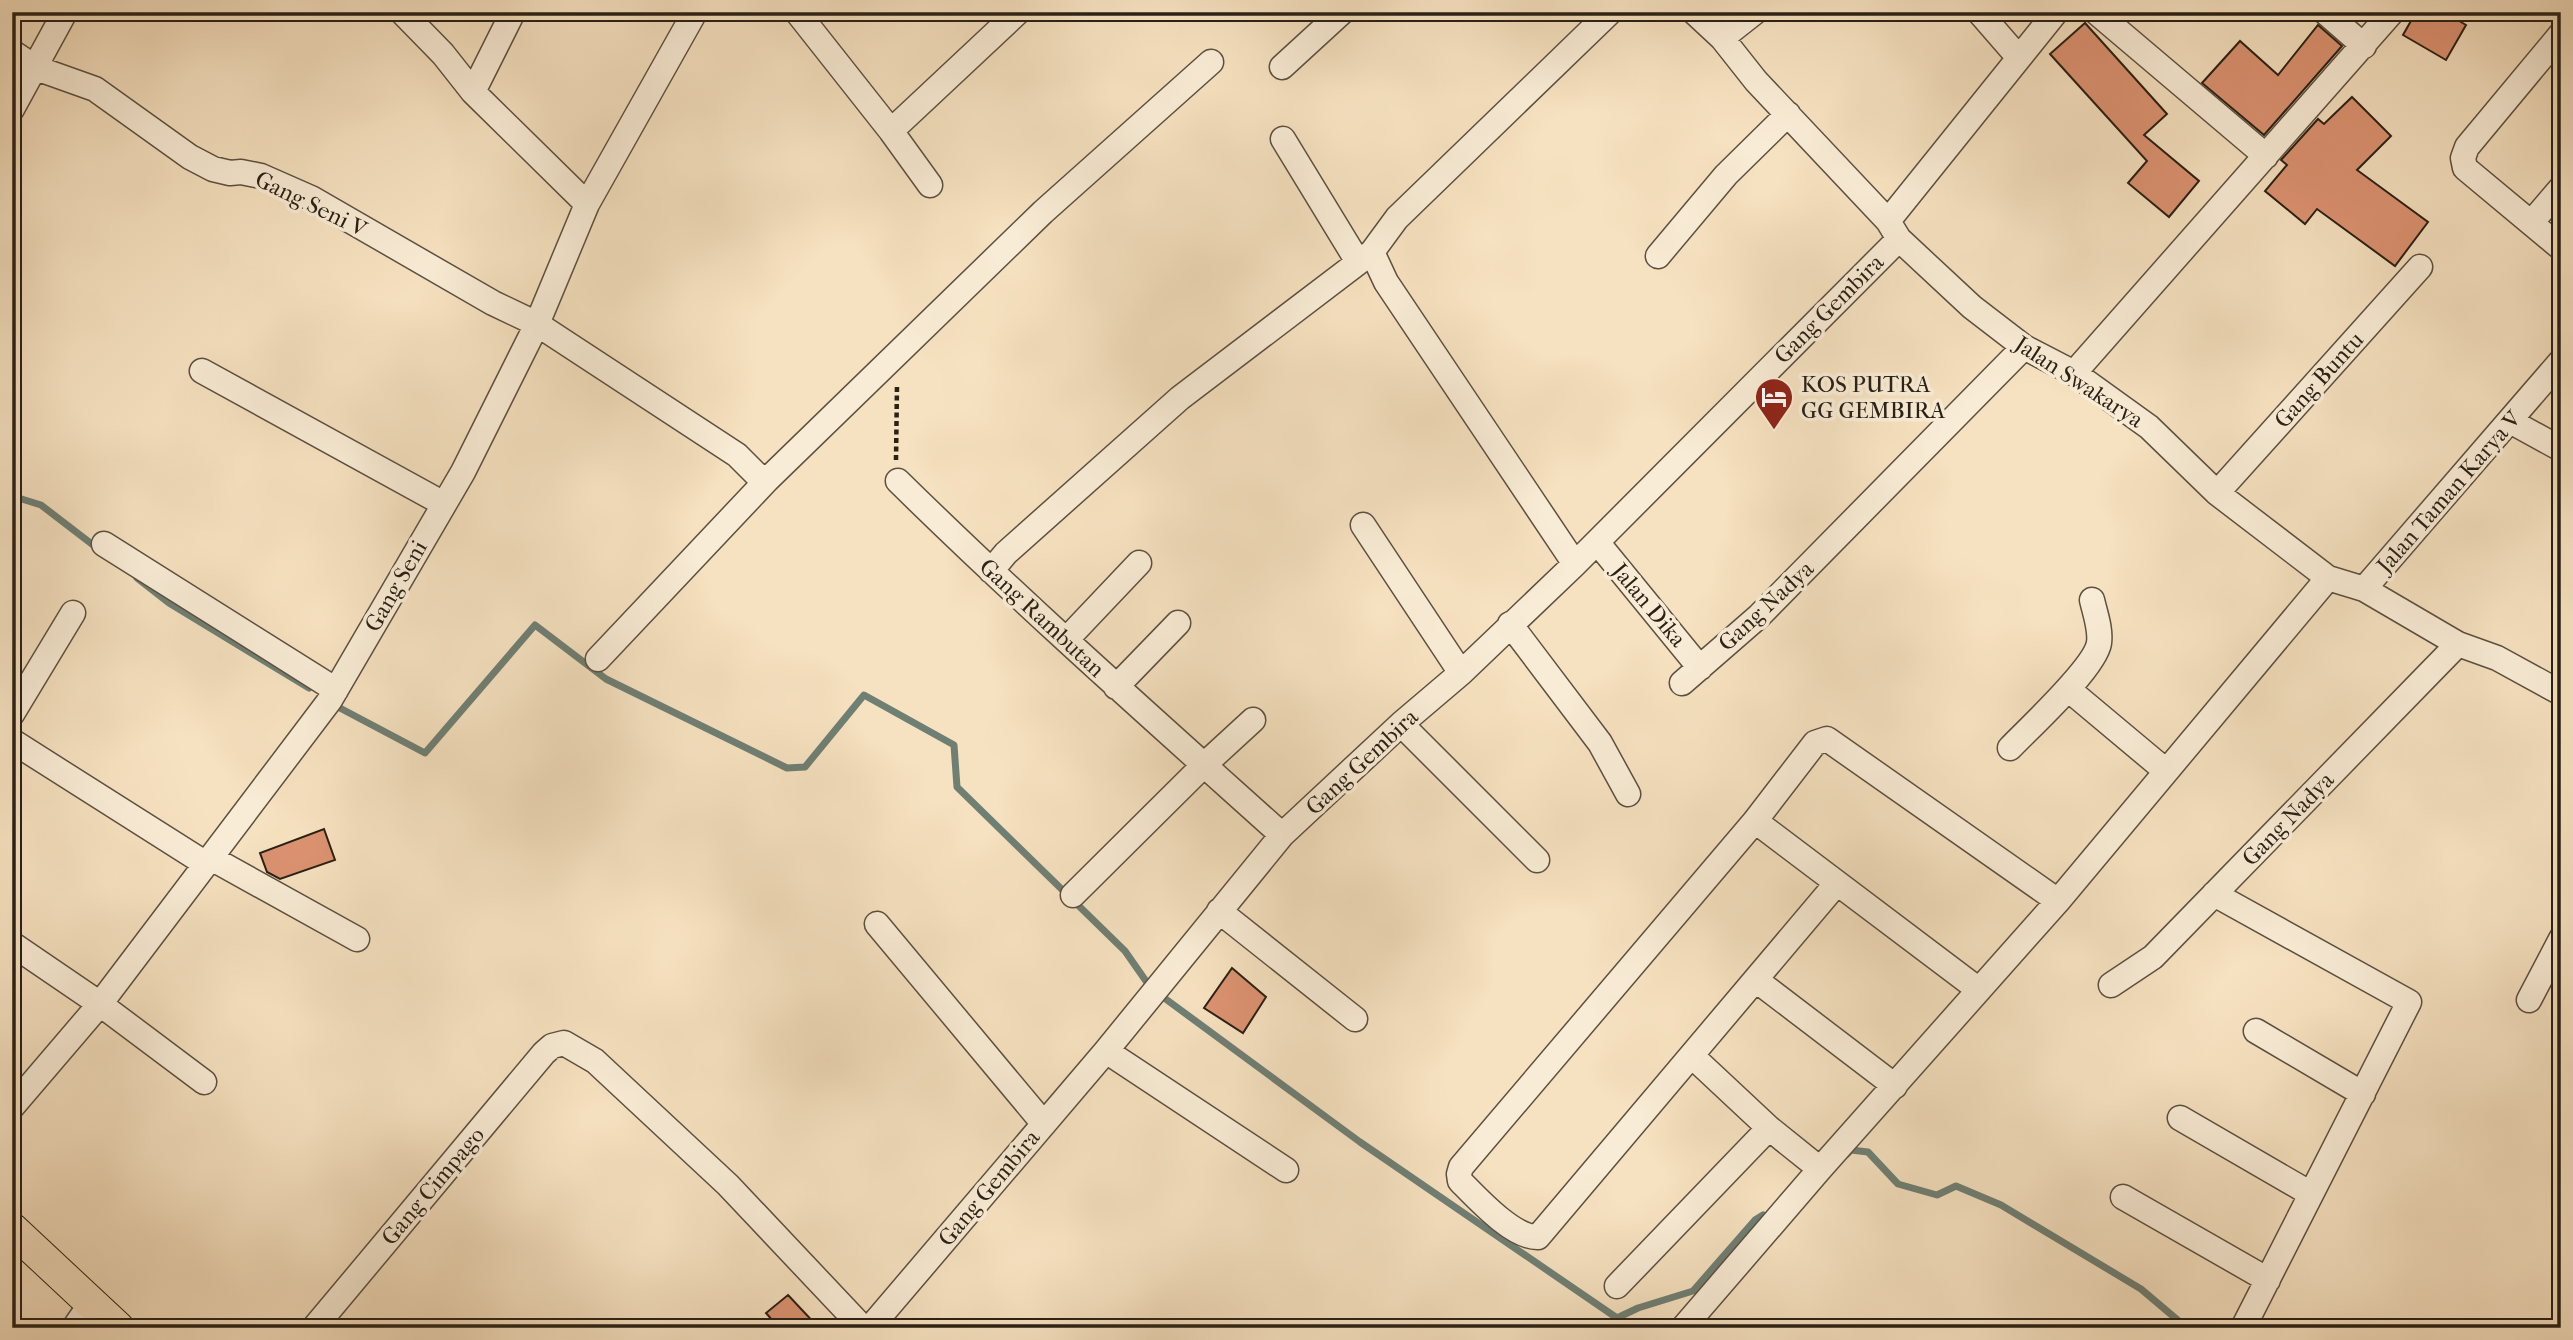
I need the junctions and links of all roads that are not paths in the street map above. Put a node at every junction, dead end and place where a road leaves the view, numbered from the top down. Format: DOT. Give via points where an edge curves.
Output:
graph roads {
  1 [pos="65,12"];
  2 [pos="402,12"];
  3 [pos="513,12"];
  4 [pos="695,12"];
  5 [pos="797,12"];
  6 [pos="1018,12"];
  7 [pos="1342,12"];
  8 [pos="1610,12"];
  9 [pos="1694,12"];
  10 [pos="1755,12"];
  11 [pos="1979,12"];
  12 [pos="2056,12"];
  13 [pos="2096,12"];
  14 [pos="2325,12"];
  15 [pos="2392,12"];
  16 [pos="2561,34"];
  17 [pos="1722,38"];
  18 [pos="2364,46"];
  19 [pos="12,52"];
  20 [pos="2019,58"];
  21 [pos="1211,62"];
  22 [pos="1282,67"];
  23 [pos="36,68"];
  24 [pos="473,92"];
  25 [pos="12,110"];
  26 [pos="1788,114"];
  27 [pos="891,131"];
  28 [pos="1283,139"];
  29 [pos="2266,156"];
  30 [pos="930,185"];
  31 [pos="2561,188"];
  32 [pos="587,204"];
  33 [pos="2531,223"];
  34 [pos="1894,230"];
  35 [pos="2561,248"];
  36 [pos="1658,256"];
  37 [pos="1365,257"];
  38 [pos="2420,267"];
  39 [pos="537,324"];
  40 [pos="2024,347"];
  41 [pos="2561,361"];
  42 [pos="202,371"];
  43 [pos="2074,373"];
  44 [pos="2510,421"];
  45 [pos="2561,449"];
  46 [pos="767,480"];
  47 [pos="898,481"];
  48 [pos="2217,493"];
  49 [pos="444,504"];
  50 [pos="1363,525"];
  51 [pos="1597,542"];
  52 [pos="104,544"];
  53 [pos="1139,563"];
  54 [pos="1574,564"];
  55 [pos="991,571"];
  56 [pos="2328,578"];
  57 [pos="2364,589"];
  58 [pos="2092,600"];
  59 [pos="73,612"];
  60 [pos="1178,623"];
  61 [pos="1510,624"];
  62 [pos="1066,640"];
  63 [pos="2458,644"];
  64 [pos="598,659"];
  65 [pos="1461,673"];
  66 [pos="1691,675"];
  67 [pos="1116,687"];
  68 [pos="2068,689"];
  69 [pos="336,690"];
  70 [pos="2561,693"];
  71 [pos="12,714"];
  72 [pos="1253,720"];
  73 [pos="1401,724"];
  74 [pos="12,741"];
  75 [pos="2010,748"];
  76 [pos="1204,765"];
  77 [pos="2166,771"];
  78 [pos="1628,794"];
  79 [pos="1755,821"];
  80 [pos="1282,835"];
  81 [pos="1538,860"];
  82 [pos="208,861"];
  83 [pos="1837,883"];
  84 [pos="2214,894"];
  85 [pos="1073,895"];
  86 [pos="2058,901"];
  87 [pos="1219,911"];
  88 [pos="877,925"];
  89 [pos="357,939"];
  90 [pos="2561,939"];
  91 [pos="12,944"];
  92 [pos="1756,980"];
  93 [pos="2111,985"];
  94 [pos="1979,990"];
  95 [pos="2529,1000"];
  96 [pos="100,1004"];
  97 [pos="1355,1019"];
  98 [pos="2256,1031"];
  99 [pos="1106,1051"];
  100 [pos="1692,1056"];
  101 [pos="204,1082"];
  102 [pos="1895,1086"];
  103 [pos="2363,1094"];
  104 [pos="12,1107"];
  105 [pos="2180,1118"];
  106 [pos="1044,1124"];
  107 [pos="1769,1128"];
  108 [pos="1820,1168"];
  109 [pos="1286,1170"];
  110 [pos="2311,1194"];
  111 [pos="2123,1197"];
  112 [pos="12,1229"];
  113 [pos="2268,1280"];
  114 [pos="1617,1286"];
  115 [pos="92,1302"];
  116 [pos="74,1328"];
  117 [pos="118,1328"];
  118 [pos="314,1328"];
  119 [pos="863,1328"];
  120 [pos="870,1328"];
  121 [pos="1683,1328"];
  122 [pos="2243,1328"];
  1 -- 23 [label="street"];
  2 -- 24 [label="street"];
  3 -- 24 [label="street"];
  4 -- 32 [label="street, Gang Seni"];
  5 -- 27 [label="street"];
  6 -- 27 [label="street"];
  7 -- 22 [label="street"];
  8 -- 37 [label="street" via="1397,218"];
  9 -- 17 [label="street, Jalan Swakarya"];
  10 -- 17 [label="street"];
  11 -- 20 [label="street"];
  12 -- 20 [label="street, Gang Gembira"];
  13 -- 29 [label="street"];
  14 -- 18 [label="street"];
  15 -- 18 [label="street"];
  16 -- 33 [label="street" via="2467,147 2463,158 2465,168"];
  17 -- 26 [label="street, Jalan Swakarya"];
  18 -- 29 [label="street"];
  19 -- 23 [label="street, Gang Seni V"];
  20 -- 34 [label="street, Gang Gembira"];
  21 -- 46 [label="street" via="1043,212"];
  23 -- 25 [label="street"];
  23 -- 39 [label="street, Gang Seni V" via="95,89 190,157 222,172 261,176 311,198"];
  24 -- 32 [label="street"];
  26 -- 34 [label="street, Jalan Swakarya"];
  26 -- 36 [label="street" via="1726,175"];
  27 -- 30 [label="street"];
  28 -- 37 [label="street"];
  29 -- 43 [label="street"];
  31 -- 33 [label="street"];
  32 -- 39 [label="street, Gang Seni"];
  33 -- 35 [label="street"];
  34 -- 40 [label="street, Jalan Swakarya" via="1972,307"];
  34 -- 51 [label="street, Gang Gembira"];
  37 -- 54 [label="street"];
  37 -- 55 [label="street" via="1180,398"];
  38 -- 48 [label="street, Gang Buntu"];
  39 -- 46 [label="street, Gang Seni V" via="737,455"];
  39 -- 49 [label="street, Gang Seni"];
  40 -- 43 [label="street, Jalan Swakarya"];
  40 -- 66 [label="street, Gang Nadya" via="1759,617"];
  41 -- 44 [label="street, Jalan Taman Karya V"];
  42 -- 49 [label="street"];
  43 -- 48 [label="street, Jalan Swakarya" via="2149,427"];
  44 -- 45 [label="street"];
  44 -- 57 [label="street, Jalan Taman Karya V"];
  46 -- 64 [label="street"];
  47 -- 55 [label="street, Gang Rambutan"];
  48 -- 56 [label="street, Jalan Swakarya"];
  49 -- 69 [label="street, Gang Seni"];
  50 -- 65 [label="street"];
  51 -- 54 [label="street, Gang Gembira"];
  51 -- 66 [label="street, Jalan Dika"];
  52 -- 69 [label="street"];
  53 -- 62 [label="street"];
  54 -- 61 [label="street, Gang Gembira"];
  55 -- 62 [label="street, Gang Rambutan"];
  56 -- 57 [label="street, Jalan Swakarya"];
  56 -- 77 [label="street"];
  57 -- 63 [label="street, Jalan Swakarya"];
  58 -- 68 [label="street" via="2099,646"];
  59 -- 71 [label="street"];
  60 -- 67 [label="street"];
  61 -- 65 [label="street, Gang Gembira"];
  61 -- 78 [label="street" via="1600,743"];
  62 -- 67 [label="street, Gang Rambutan"];
  63 -- 70 [label="street, Jalan Swakarya" via="2497,658"];
  63 -- 84 [label="street, Gang Nadya"];
  65 -- 73 [label="street, Gang Gembira"];
  67 -- 76 [label="street, Gang Rambutan"];
  68 -- 75 [label="street"];
  68 -- 77 [label="street"];
  69 -- 82 [label="street, Gang Seni"];
  72 -- 76 [label="street"];
  73 -- 80 [label="street, Gang Gembira"];
  73 -- 81 [label="street"];
  74 -- 82 [label="street"];
  76 -- 80 [label="street, Gang Rambutan"];
  76 -- 85 [label="street"];
  77 -- 86 [label="street"];
  79 -- 83 [label="street"];
  79 -- 86 [label="street" via="1815,743 1827,739"];
  79 -- 100 [label="street" via="1461,1167 1460,1181 1524,1236 1538,1237"];
  80 -- 87 [label="street, Gang Gembira"];
  82 -- 89 [label="street"];
  82 -- 96 [label="street, Gang Seni"];
  83 -- 92 [label="street"];
  83 -- 94 [label="street"];
  84 -- 93 [label="street, Gang Nadya" via="2153,957"];
  84 -- 103 [label="street" via="2409,1002"];
  86 -- 94 [label="street"];
  87 -- 97 [label="street"];
  87 -- 99 [label="street, Gang Gembira"];
  88 -- 106 [label="street"];
  90 -- 95 [label="street"];
  91 -- 96 [label="street"];
  92 -- 100 [label="street"];
  92 -- 102 [label="street"];
  94 -- 102 [label="street"];
  96 -- 101 [label="street"];
  96 -- 104 [label="street, Gang Seni"];
  98 -- 103 [label="street"];
  99 -- 106 [label="street, Gang Gembira"];
  99 -- 109 [label="street"];
  100 -- 107 [label="street"];
  102 -- 108 [label="street"];
  103 -- 110 [label="street"];
  105 -- 110 [label="street"];
  106 -- 120 [label="street, Gang Gembira"];
  107 -- 108 [label="street"];
  107 -- 114 [label="street"];
  108 -- 121 [label="street"];
  110 -- 113 [label="street"];
  111 -- 113 [label="street"];
  112 -- 115 [label="main road"];
  113 -- 122 [label="street"];
  115 -- 116 [label="street"];
  115 -- 117 [label="main road"];
  118 -- 119 [label="street, Gang Cimpago" via="544,1053 552,1045 564,1043 595,1061 728,1185"];
}
